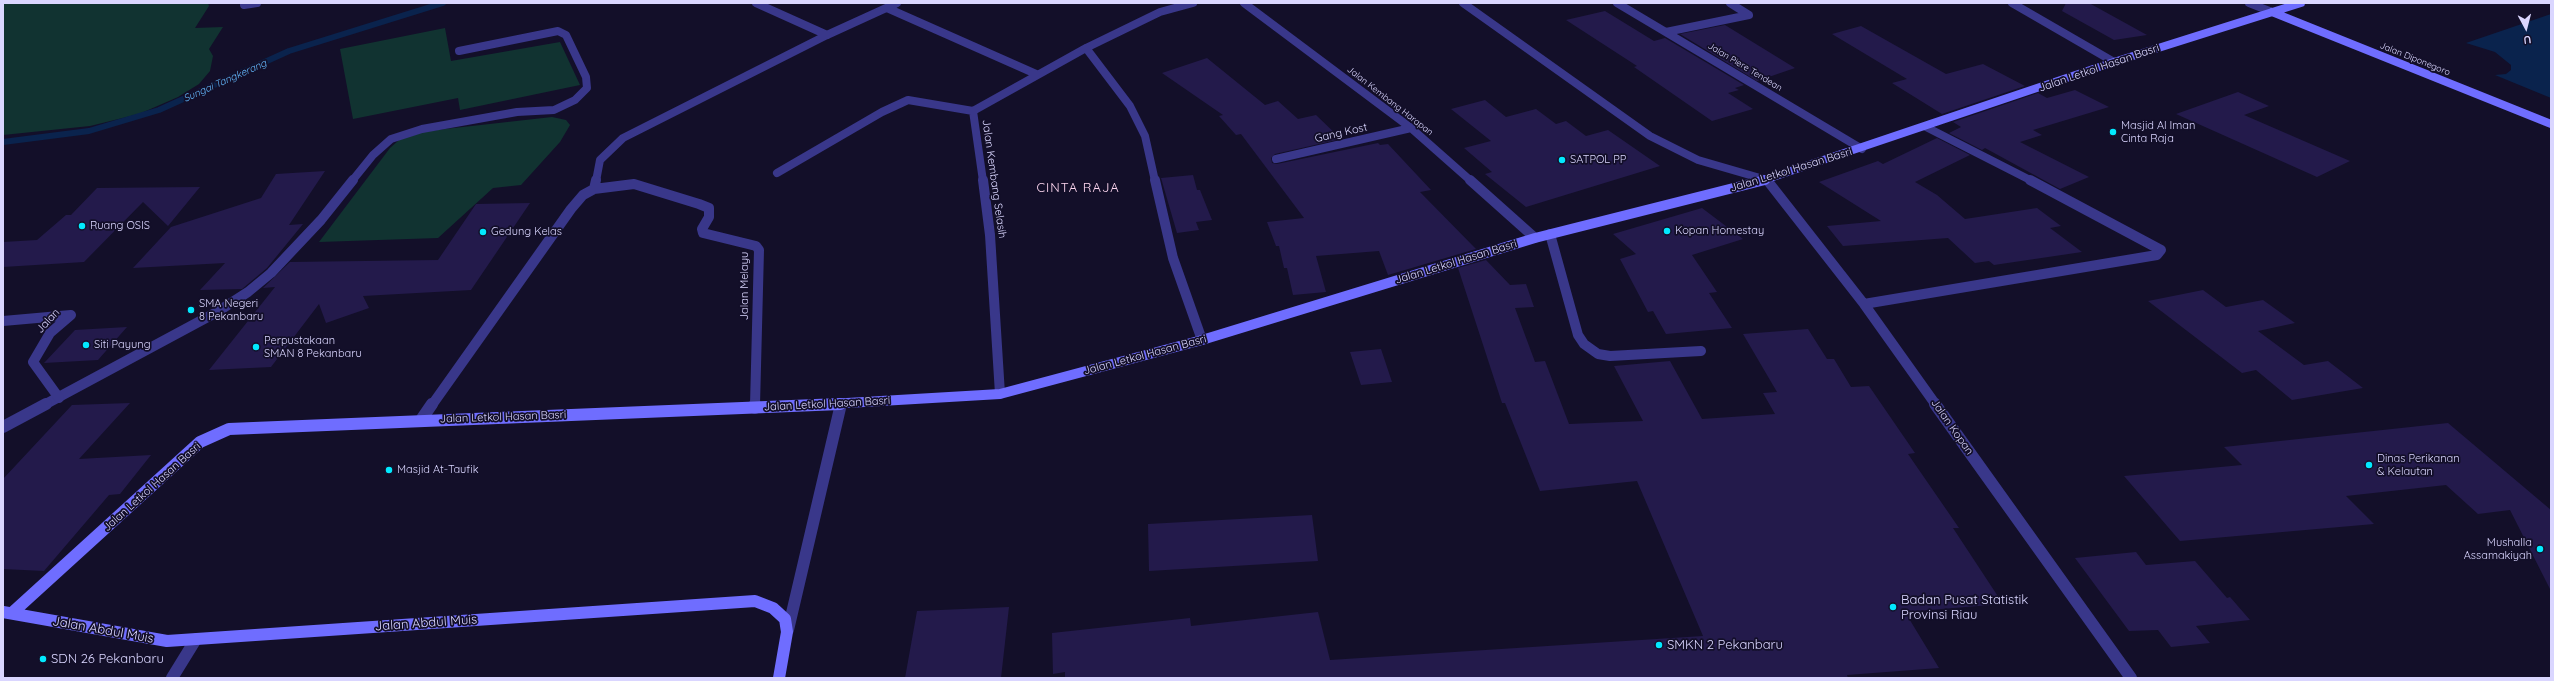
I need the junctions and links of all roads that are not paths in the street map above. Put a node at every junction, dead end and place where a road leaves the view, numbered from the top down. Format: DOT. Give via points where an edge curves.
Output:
graph roads {
  1 [pos="257,3"];
  2 [pos="756,3"];
  3 [pos="897,3"];
  4 [pos="1193,3"];
  5 [pos="1244,3"];
  6 [pos="1463,3"];
  7 [pos="1617,3"];
  8 [pos="1730,3"];
  9 [pos="2012,3"];
  10 [pos="2249,3"];
  11 [pos="2301,3"];
  12 [pos="244,5"];
  13 [pos="887,8"];
  14 [pos="2272,12"];
  15 [pos="1666,32"];
  16 [pos="827,35"];
  17 [pos="1086,48"];
  18 [pos="459,51"];
  19 [pos="2114,62"];
  20 [pos="1036,74"];
  21 [pos="973,111"];
  22 [pos="2551,124"];
  23 [pos="1926,127"];
  24 [pos="1411,128"];
  25 [pos="1862,149"];
  26 [pos="1276,159"];
  27 [pos="777,172"];
  28 [pos="1767,180"];
  29 [pos="594,189"];
  30 [pos="1550,234"];
  31 [pos="1535,238"];
  32 [pos="1864,304"];
  33 [pos="3,321"];
  34 [pos="1202,340"];
  35 [pos="1701,351"];
  36 [pos="1000,394"];
  37 [pos="59,398"];
  38 [pos="841,404"];
  39 [pos="755,408"];
  40 [pos="421,420"];
  41 [pos="3,426"];
  42 [pos="8,613"];
  43 [pos="787,632"];
  44 [pos="196,639"];
  45 [pos="172,678"];
  46 [pos="779,678"];
  47 [pos="2131,678"];
  1 -- 12 [label="street"];
  2 -- 16 [label="street"];
  3 -- 13 [label="street"];
  4 -- 17 [label="street" via="1160,12"];
  5 -- 24 [label="street, Jalan Kembang Harapan"];
  6 -- 28 [label="street" via="1650,136 1698,160"];
  7 -- 15 [label="street, Jalan Piere Tendean"];
  8 -- 15 [label="street" via="1750,15"];
  9 -- 19 [label="street"];
  10 -- 14 [label="street"];
  11 -- 14 [label="street, Jalan Letkol Hasan Basri"];
  13 -- 16 [label="street"];
  13 -- 20 [label="street"];
  14 -- 19 [label="street, Jalan Letkol Hasan Basri"];
  14 -- 22 [label="street, Jalan Diponegoro"];
  15 -- 25 [label="street, Jalan Piere Tendean"];
  16 -- 29 [label="street" via="623,138 600,160"];
  17 -- 20 [label="street"];
  17 -- 34 [label="street" via="1130,106 1146,136 1173,258"];
  18 -- 37 [label="street" via="558,31 566,35 586,77 587,88 575,100 554,110 517,112 422,129 391,139 373,155 321,220 272,273 248,292 217,312"];
  19 -- 23 [label="street, Jalan Letkol Hasan Basri"];
  20 -- 21 [label="street"];
  21 -- 27 [label="street, Jalan Kembang Selasih" via="908,100 882,112"];
  21 -- 36 [label="street, Jalan Kembang Selasih" via="990,235"];
  23 -- 25 [label="street, Jalan Letkol Hasan Basri"];
  23 -- 32 [label="street" via="2154,244 2161,250 2157,255"];
  24 -- 26 [label="street, Gang Kost"];
  24 -- 31 [label="street, Jalan Kembang Harapan"];
  25 -- 28 [label="street, Jalan Letkol Hasan Basri"];
  28 -- 30 [label="street, Jalan Letkol Hasan Basri"];
  28 -- 32 [label="street, Jalan Kopan"];
  29 -- 39 [label="street, Jalan Melayu" via="634,184 700,204 709,208 710,217 702,229 703,233 756,246 758,250"];
  29 -- 40 [label="street" via="583,195 571,208"];
  30 -- 31 [label="street, Jalan Letkol Hasan Basri"];
  30 -- 35 [label="street" via="1578,335 1584,344 1598,354 1610,356"];
  31 -- 34 [label="street, Jalan Letkol Hasan Basri"];
  32 -- 47 [label="street, Jalan Kopan"];
  33 -- 37 [label="street, Jalan" via="71,315 50,333 33,362"];
  34 -- 36 [label="street, Jalan Letkol Hasan Basri"];
  36 -- 38 [label="street, Jalan Letkol Hasan Basri"];
  37 -- 41 [label="street"];
  38 -- 39 [label="street, Jalan Letkol Hasan Basri"];
  38 -- 43 [label="street"];
  39 -- 40 [label="street, Jalan Letkol Hasan Basri"];
  40 -- 42 [label="street, Jalan Letkol Hasan Basri" via="229,430 200,442"];
  42 -- 44 [label="street, Jalan Abdul Muis" via="168,641"];
  43 -- 44 [label="street, Jalan Abdul Muis" via="785,619 773,608 755,601 728,601"];
  43 -- 46 [label="street"];
  44 -- 45 [label="street"];
}
